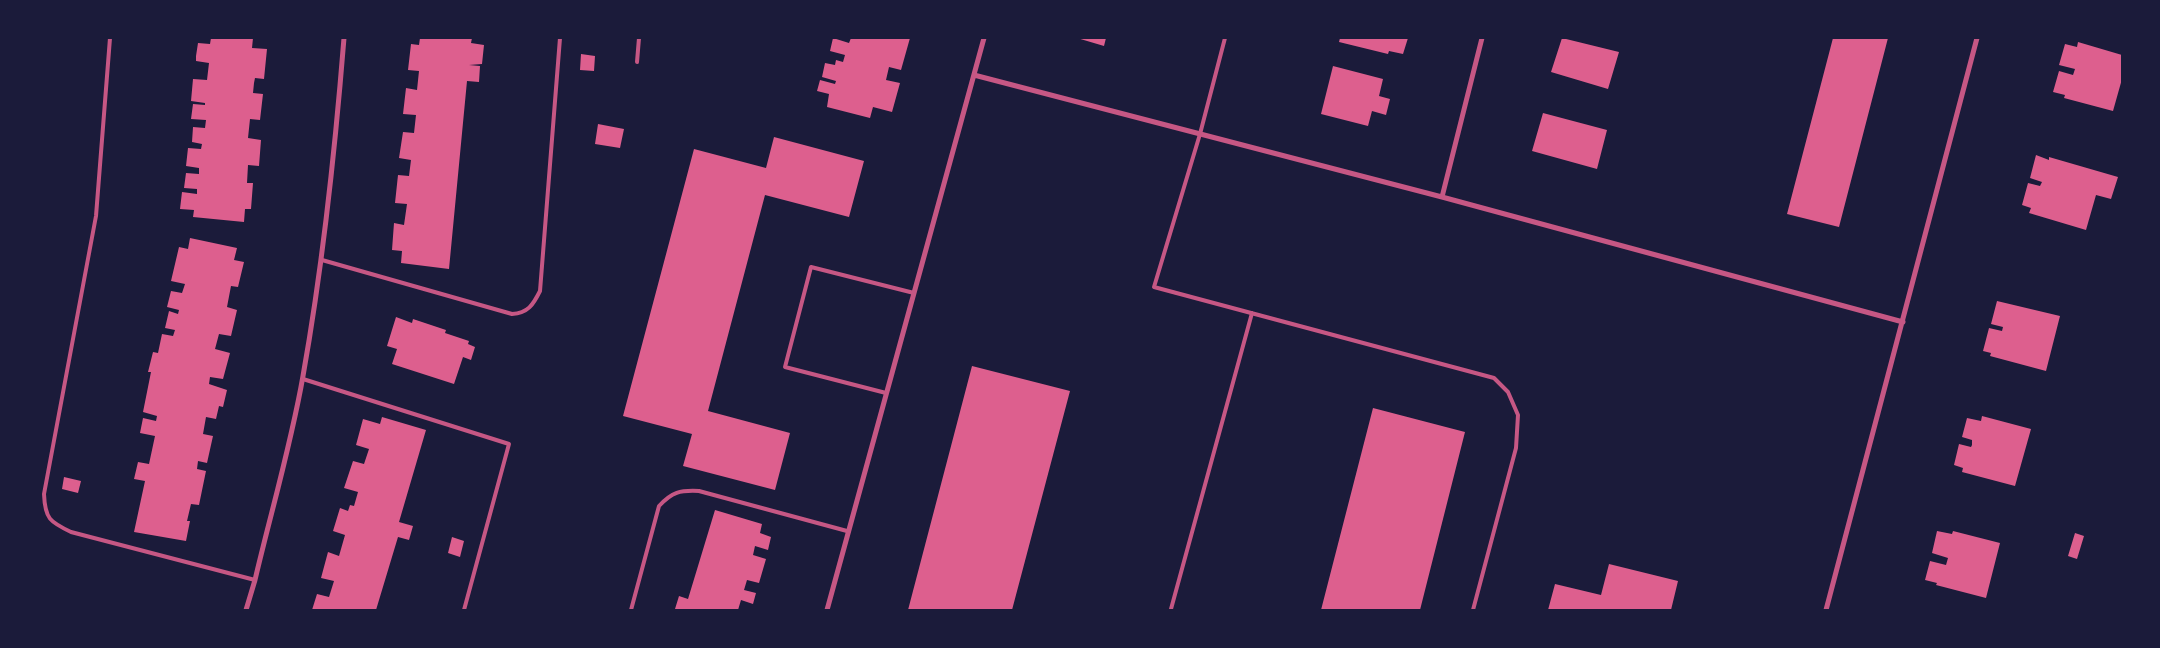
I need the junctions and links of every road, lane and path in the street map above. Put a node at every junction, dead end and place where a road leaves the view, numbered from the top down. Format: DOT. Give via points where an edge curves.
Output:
graph roads {
  1 [pos="110,38"];
  2 [pos="344,38"];
  3 [pos="560,38"];
  4 [pos="639,38"];
  5 [pos="984,38"];
  6 [pos="1225,38"];
  7 [pos="1482,38"];
  8 [pos="1977,38"];
  9 [pos="637,62"];
  10 [pos="974,75"];
  11 [pos="1200,134"];
  12 [pos="1442,197"];
  13 [pos="322,260"];
  14 [pos="914,293"];
  15 [pos="1252,313"];
  16 [pos="1903,322"];
  17 [pos="303,379"];
  18 [pos="886,393"];
  19 [pos="848,531"];
  20 [pos="255,580"];
  21 [pos="1171,609"];
  22 [pos="246,610"];
  23 [pos="464,610"];
  24 [pos="631,610"];
  25 [pos="827,610"];
  26 [pos="1473,610"];
  27 [pos="1826,610"];
  1 -- 20 [label="lane" via="96,216 44,494 45,510 52,523 71,532"];
  2 -- 13 [label="street"];
  3 -- 13 [label="lane" via="540,291 524,314 512,314"];
  4 -- 9 [label="lane"];
  5 -- 10 [label="street"];
  6 -- 11 [label="lane"];
  7 -- 12 [label="street"];
  8 -- 16 [label="street"];
  10 -- 11 [label="street"];
  10 -- 14 [label="street"];
  11 -- 12 [label="street"];
  11 -- 15 [label="lane" via="1154,287"];
  12 -- 16 [label="street"];
  13 -- 17 [label="street"];
  14 -- 18 [label="street"];
  14 -- 18 [label="lane" via="810,266 785,367"];
  15 -- 21 [label="lane"];
  15 -- 26 [label="lane" via="1494,378 1508,392 1518,415 1516,448"];
  16 -- 27 [label="street"];
  17 -- 20 [label="street"];
  17 -- 23 [label="lane" via="509,444"];
  18 -- 19 [label="street"];
  19 -- 24 [label="lane" via="699,491 683,490 669,494 659,506"];
  19 -- 25 [label="street"];
  20 -- 22 [label="street"];
}
